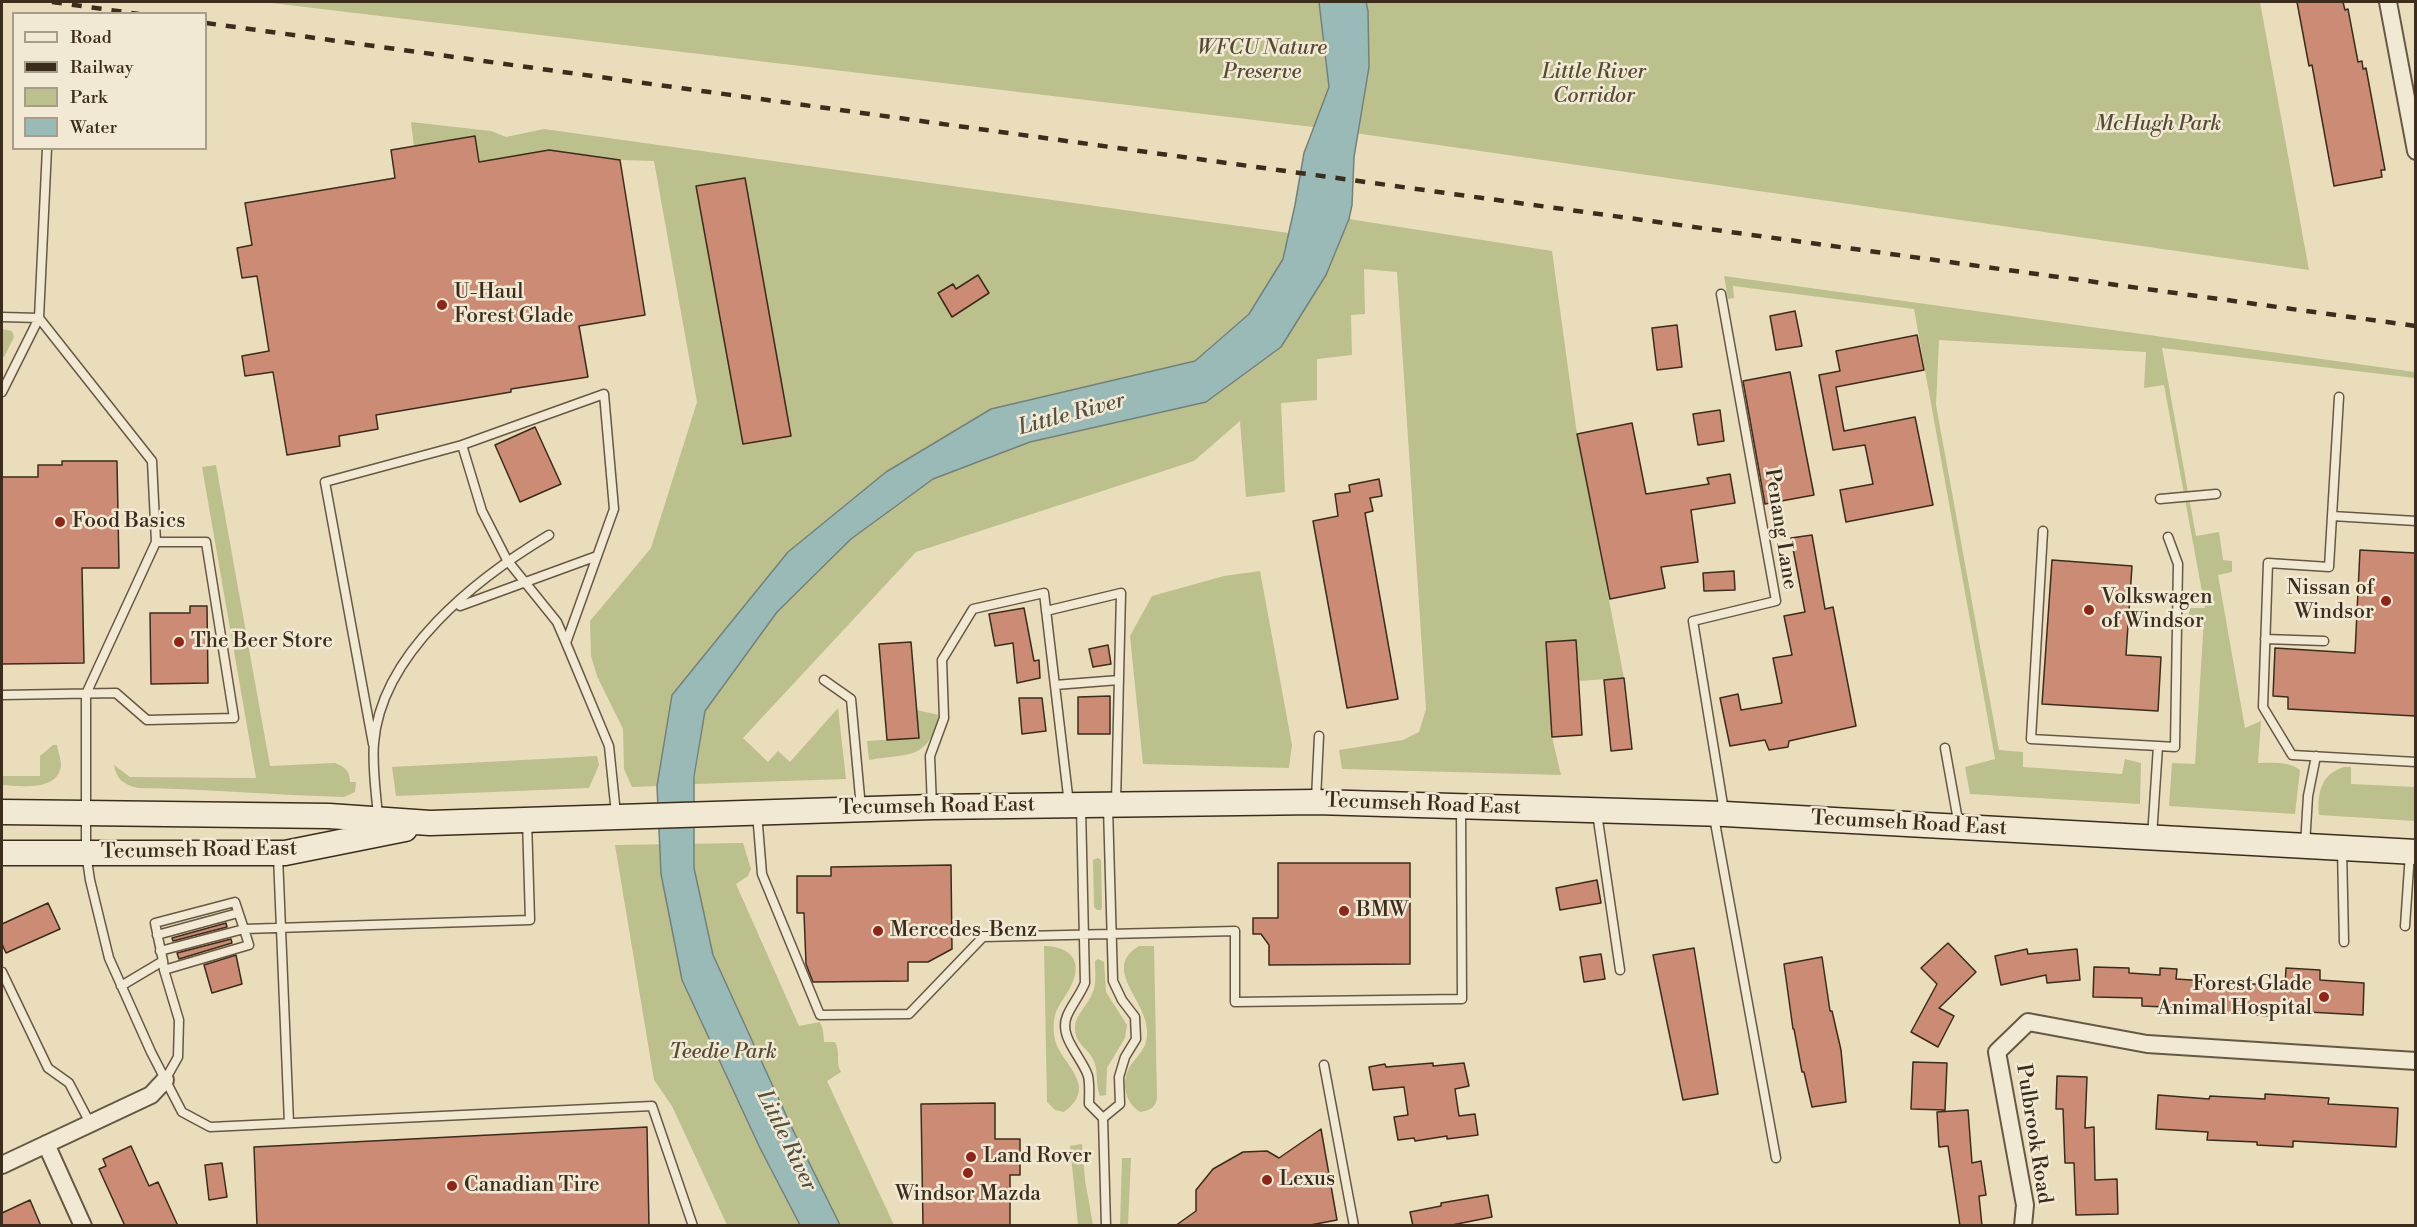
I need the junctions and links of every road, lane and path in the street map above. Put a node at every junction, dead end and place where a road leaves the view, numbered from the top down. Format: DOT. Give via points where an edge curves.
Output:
graph roads {
  1 [pos="2388,2"];
  2 [pos="47,150"];
  3 [pos="2415,150"];
  4 [pos="1721,294"];
  5 [pos="2,317"];
  6 [pos="39,318"];
  7 [pos="2,392"];
  8 [pos="2338,397"];
  9 [pos="462,445"];
  10 [pos="2216,494"];
  11 [pos="2160,499"];
  12 [pos="2332,516"];
  13 [pos="2415,521"];
  14 [pos="2043,531"];
  15 [pos="549,535"];
  16 [pos="2168,537"];
  17 [pos="156,542"];
  18 [pos="597,555"];
  19 [pos="507,560"];
  20 [pos="524,582"];
  21 [pos="453,608"];
  22 [pos="1046,611"];
  23 [pos="2265,639"];
  24 [pos="2324,641"];
  25 [pos="566,643"];
  26 [pos="824,680"];
  27 [pos="1119,680"];
  28 [pos="1055,685"];
  29 [pos="86,694"];
  30 [pos="2,695"];
  31 [pos="1319,736"];
  32 [pos="374,744"];
  33 [pos="2158,746"];
  34 [pos="1945,748"];
  35 [pos="2316,756"];
  36 [pos="2415,762"];
  37 [pos="1316,802"];
  38 [pos="1075,804"];
  39 [pos="1112,804"];
  40 [pos="1461,806"];
  41 [pos="932,807"];
  42 [pos="861,809"];
  43 [pos="1596,810"];
  44 [pos="2,812"];
  45 [pos="86,813"];
  46 [pos="757,813"];
  47 [pos="1719,814"];
  48 [pos="617,817"];
  49 [pos="378,820"];
  50 [pos="526,820"];
  51 [pos="430,823"];
  52 [pos="1959,826"];
  53 [pos="2152,837"];
  54 [pos="2305,846"];
  55 [pos="2342,848"];
  56 [pos="2413,852"];
  57 [pos="2,853"];
  58 [pos="86,853"];
  59 [pos="278,853"];
  60 [pos="2405,926"];
  61 [pos="281,927"];
  62 [pos="244,928"];
  63 [pos="1112,932"];
  64 [pos="1084,933"];
  65 [pos="2344,942"];
  66 [pos="160,951"];
  67 [pos="163,965"];
  68 [pos="1620,970"];
  69 [pos="2,972"];
  70 [pos="121,986"];
  71 [pos="2415,1061"];
  72 [pos="1324,1065"];
  73 [pos="165,1080"];
  74 [pos="1103,1118"];
  75 [pos="90,1123"];
  76 [pos="289,1123"];
  77 [pos="46,1144"];
  78 [pos="1776,1158"];
  79 [pos="2,1165"];
  80 [pos="83,1226"];
  81 [pos="693,1226"];
  82 [pos="1106,1226"];
  83 [pos="1354,1226"];
  84 [pos="2023,1226"];
  1 -- 3 [label="street"];
  2 -- 6 [label="lane"];
  4 -- 47 [label="lane, Penang Lane" via="1776,601 1693,621"];
  5 -- 6 [label="lane"];
  6 -- 7 [label="lane"];
  6 -- 17 [label="lane" via="152,462"];
  8 -- 12 [label="lane"];
  9 -- 18 [label="lane" via="604,394 614,509"];
  9 -- 19 [label="lane" via="482,511"];
  9 -- 32 [label="lane" via="325,482"];
  10 -- 11 [label="lane"];
  12 -- 13 [label="lane"];
  12 -- 23 [label="lane" via="2329,567 2268,563"];
  14 -- 33 [label="lane" via="2031,739"];
  15 -- 19 [label="lane"];
  16 -- 33 [label="lane" via="2178,564 2175,747"];
  17 -- 29 [label="lane"];
  17 -- 29 [label="lane" via="206,542 234,718 147,720 116,693"];
  18 -- 20 [label="lane"];
  18 -- 25 [label="lane"];
  19 -- 20 [label="lane"];
  19 -- 21 [label="lane"];
  20 -- 21 [label="lane"];
  20 -- 25 [label="lane" via="557,622"];
  21 -- 32 [label="lane" via="397,671 379,714"];
  22 -- 27 [label="lane" via="1122,593"];
  22 -- 28 [label="lane"];
  22 -- 41 [label="lane" via="1044,592 973,609 942,660 944,718 930,756"];
  23 -- 24 [label="lane"];
  23 -- 35 [label="lane" via="2263,707 2292,755"];
  25 -- 48 [label="lane" via="609,746"];
  26 -- 42 [label="lane" via="851,699"];
  27 -- 28 [label="lane"];
  27 -- 39 [label="lane"];
  28 -- 38 [label="lane"];
  29 -- 30 [label="lane"];
  29 -- 45 [label="lane"];
  31 -- 37 [label="lane"];
  32 -- 49 [label="lane"];
  33 -- 53 [label="lane"];
  34 -- 52 [label="lane"];
  35 -- 36 [label="lane"];
  35 -- 54 [label="lane" via="2308,796"];
  37 -- 39 [label="main road, Tecumseh Road East"];
  37 -- 40 [label="main road, Tecumseh Road East"];
  38 -- 39 [label="main road, Tecumseh Road East"];
  38 -- 41 [label="main road, Tecumseh Road East"];
  38 -- 64 [label="lane"];
  39 -- 63 [label="lane"];
  40 -- 43 [label="main road, Tecumseh Road East"];
  40 -- 63 [label="lane" via="1462,999 1235,1002 1235,931"];
  41 -- 42 [label="main road, Tecumseh Road East"];
  42 -- 46 [label="main road, Tecumseh Road East"];
  43 -- 47 [label="main road, Tecumseh Road East"];
  43 -- 68 [label="lane"];
  44 -- 45 [label="main road, Tecumseh Road East"];
  45 -- 49 [label="main road, Tecumseh Road East"];
  45 -- 58 [label="lane"];
  46 -- 48 [label="main road, Tecumseh Road East"];
  46 -- 64 [label="lane" via="762,874 820,1015 909,1014 983,937"];
  47 -- 52 [label="main road, Tecumseh Road East"];
  47 -- 78 [label="lane"];
  48 -- 50 [label="main road, Tecumseh Road East"];
  49 -- 51 [label="main road, Tecumseh Road East"];
  50 -- 51 [label="main road, Tecumseh Road East"];
  50 -- 61 [label="lane" via="530,920"];
  51 -- 59 [label="main road, Tecumseh Road East"];
  52 -- 53 [label="main road, Tecumseh Road East"];
  53 -- 54 [label="main road, Tecumseh Road East"];
  54 -- 55 [label="main road, Tecumseh Road East"];
  55 -- 56 [label="main road, Tecumseh Road East"];
  55 -- 65 [label="lane"];
  56 -- 60 [label="lane"];
  57 -- 58 [label="main road, Tecumseh Road East"];
  58 -- 59 [label="main road, Tecumseh Road East"];
  58 -- 70 [label="lane" via="109,958"];
  59 -- 61 [label="lane"];
  61 -- 62 [label="lane"];
  61 -- 76 [label="lane"];
  62 -- 66 [label="lane"];
  62 -- 66 [label="lane" via="235,902 155,923"];
  62 -- 67 [label="lane" via="249,945"];
  63 -- 64 [label="lane"];
  63 -- 74 [label="lane" via="1113,981 1135,1017 1136,1039 1125,1056 1119,1077 1120,1104"];
  64 -- 74 [label="lane" via="1085,983 1066,1018 1068,1044 1089,1078 1089,1104"];
  66 -- 67 [label="lane"];
  67 -- 70 [label="lane"];
  67 -- 73 [label="lane" via="179,1020 178,1058"];
  69 -- 75 [label="lane" via="48,1068 69,1083"];
  70 -- 73 [label="lane"];
  71 -- 84 [label="street, Pulbrook Road" via="2146,1044 2028,1022 1997,1052 2025,1205"];
  72 -- 83 [label="lane"];
  73 -- 75 [label="street" via="151,1095"];
  73 -- 76 [label="lane" via="182,1112 210,1127"];
  74 -- 82 [label="lane"];
  75 -- 77 [label="street"];
  76 -- 81 [label="lane" via="652,1106"];
  77 -- 79 [label="street"];
  77 -- 80 [label="street"];
}
